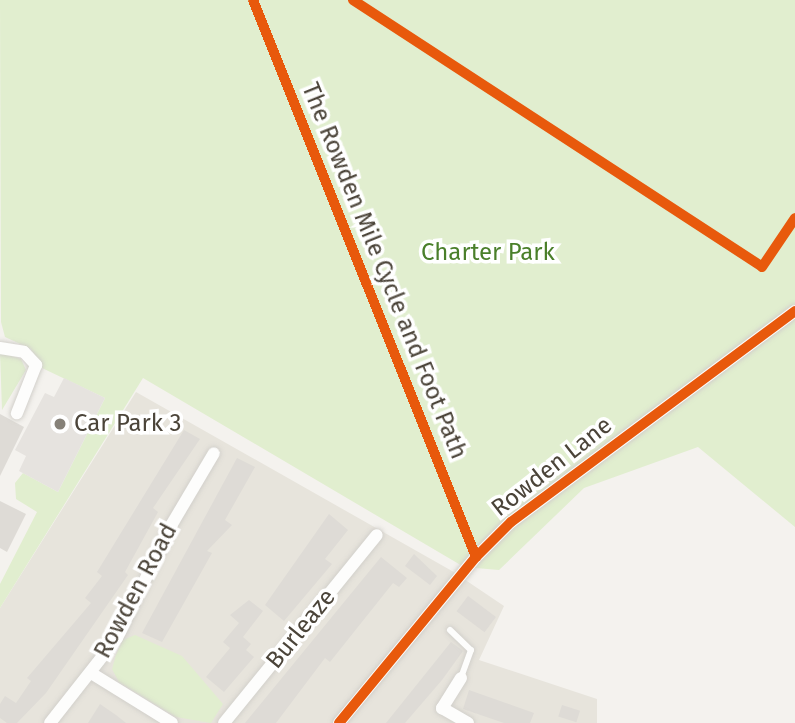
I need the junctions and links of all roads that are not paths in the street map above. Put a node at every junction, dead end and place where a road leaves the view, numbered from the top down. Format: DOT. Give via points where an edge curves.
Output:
graph roads {
  1 [pos="795,311"];
  2 [pos="0,348"];
  3 [pos="17,413"];
  4 [pos="214,453"];
  5 [pos="377,535"];
  6 [pos="450,630"];
  7 [pos="92,673"];
  8 [pos="461,678"];
  9 [pos="50,723"];
  10 [pos="172,723"];
  11 [pos="225,723"];
  12 [pos="339,723"];
  13 [pos="468,723"];
  1 -- 12 [label="street, Rowden Lane" via="511,522 476,557"];
  2 -- 3 [label="street" via="24,352 36,365"];
  4 -- 7 [label="street, Rowden Road" via="172,524 121,631"];
  5 -- 11 [label="street, Burleaze"];
  6 -- 8 [label="lane" via="471,650"];
  7 -- 9 [label="street, Rowden Road"];
  7 -- 10 [label="street"];
  8 -- 13 [label="street" via="442,708"];
}
